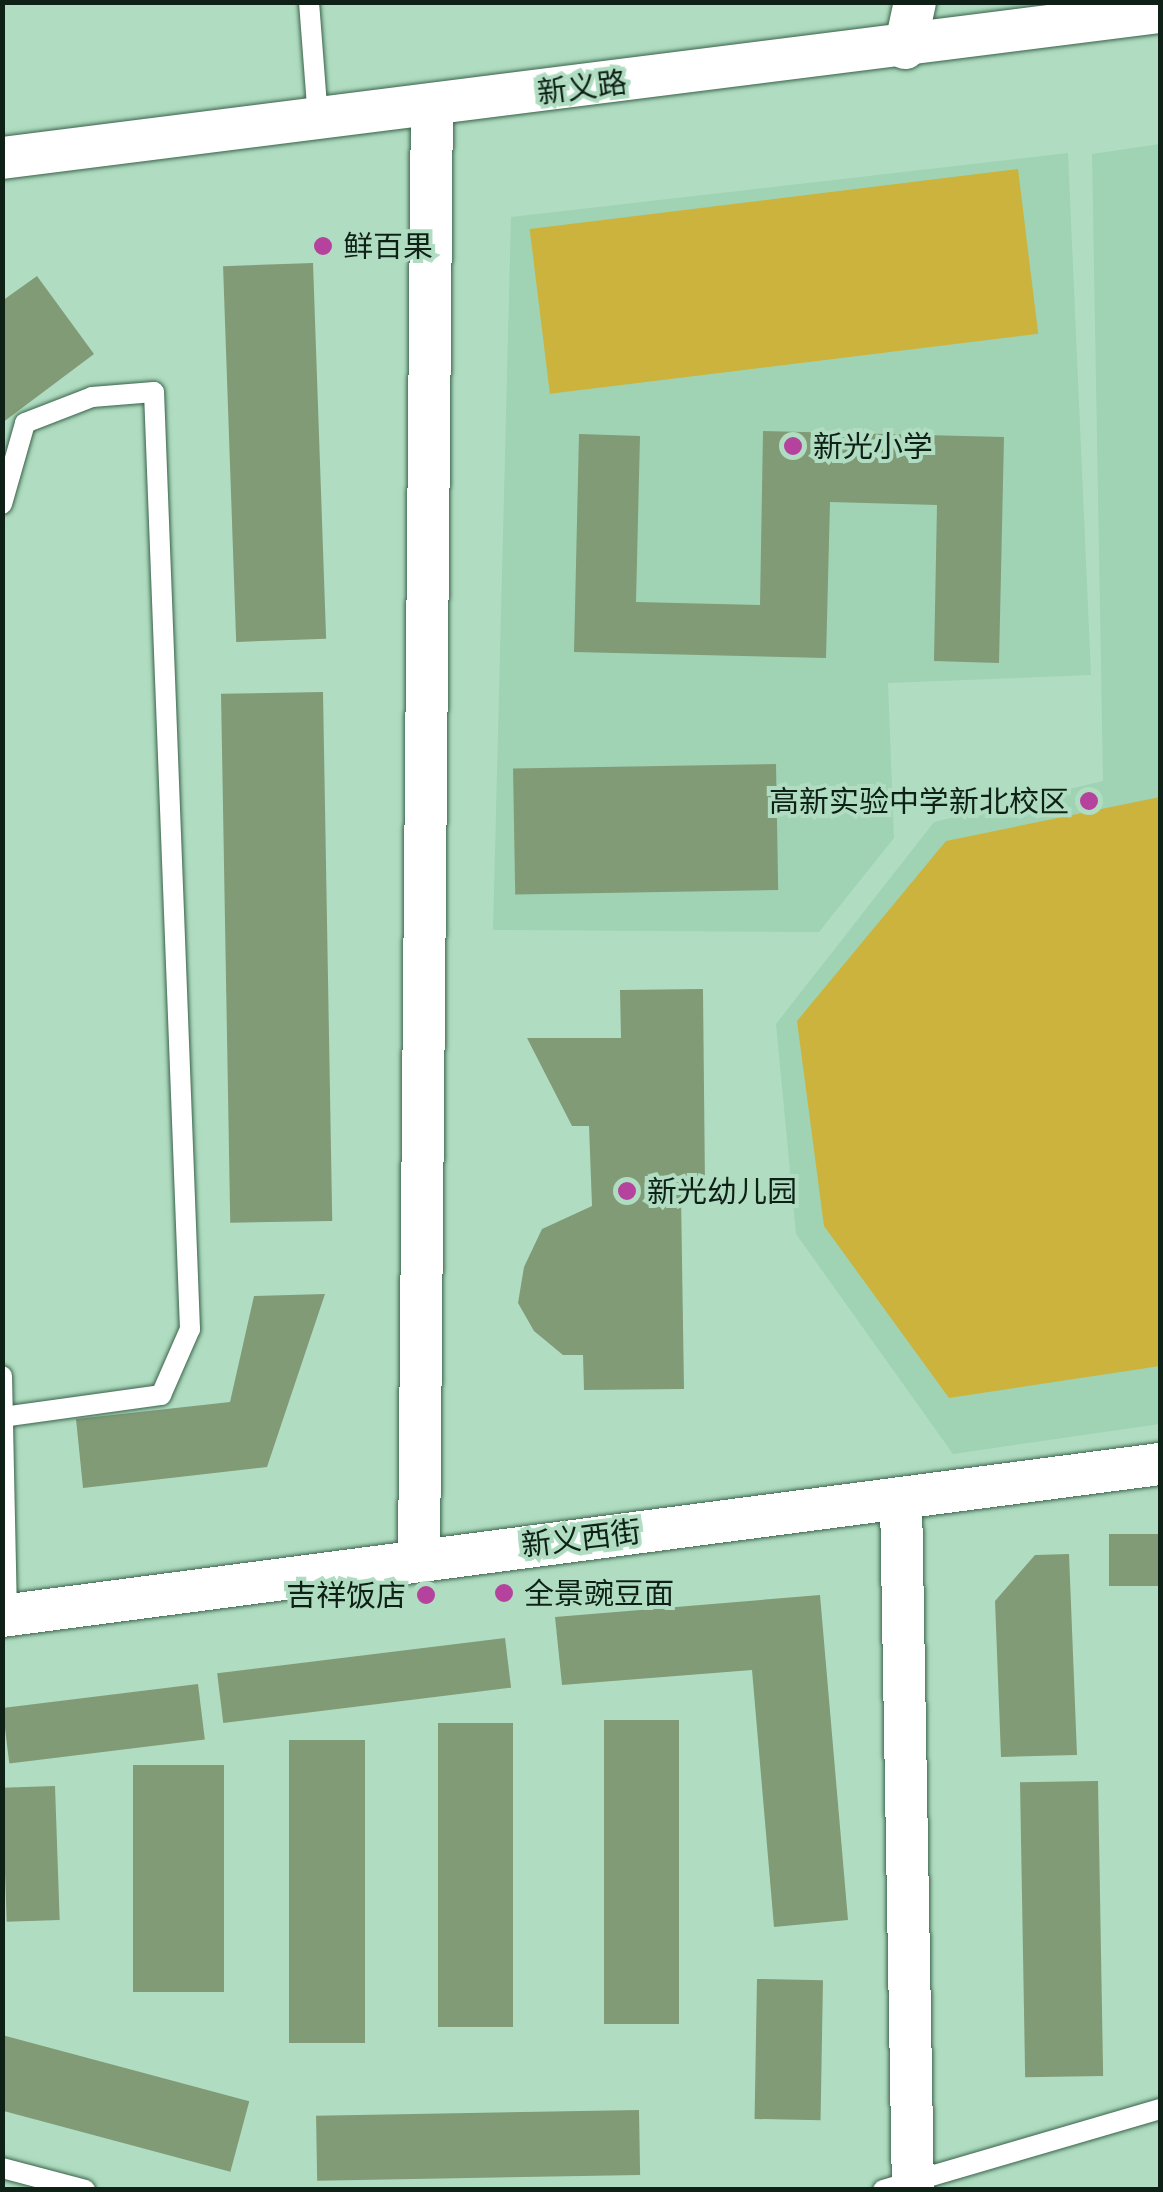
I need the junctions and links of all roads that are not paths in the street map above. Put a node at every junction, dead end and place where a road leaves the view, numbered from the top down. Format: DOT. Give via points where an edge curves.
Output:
graph roads {
  1 [pos="308,2"];
  2 [pos="915,2"];
  3 [pos="1160,12"];
  4 [pos="905,48"];
  5 [pos="432,106"];
  6 [pos="318,119"];
  7 [pos="2,158"];
  8 [pos="2,504"];
  9 [pos="2,1376"];
  10 [pos="3,1417"];
  11 [pos="1160,1464"];
  12 [pos="901,1498"];
  13 [pos="419,1558"];
  14 [pos="5,1616"];
  15 [pos="1160,2109"];
  16 [pos="2,2168"];
  17 [pos="903,2188"];
  18 [pos="85,2190"];
  1 -- 6 [label="lane"];
  2 -- 4 [label="street"];
  3 -- 4 [label="street, 新义路"];
  4 -- 5 [label="street, 新义路"];
  5 -- 6 [label="street, 新义路"];
  5 -- 13 [label="street"];
  6 -- 7 [label="street, 新义路"];
  8 -- 10 [label="lane" via="25,424 92,397 154,392 190,1329 160,1395"];
  9 -- 10 [label="lane"];
  10 -- 14 [label="lane"];
  11 -- 12 [label="street, 新义西街"];
  12 -- 13 [label="street, 新义西街"];
  12 -- 17 [label="street"];
  13 -- 14 [label="street, 新义西街"];
  15 -- 17 [label="lane"];
  16 -- 18 [label="lane"];
}
